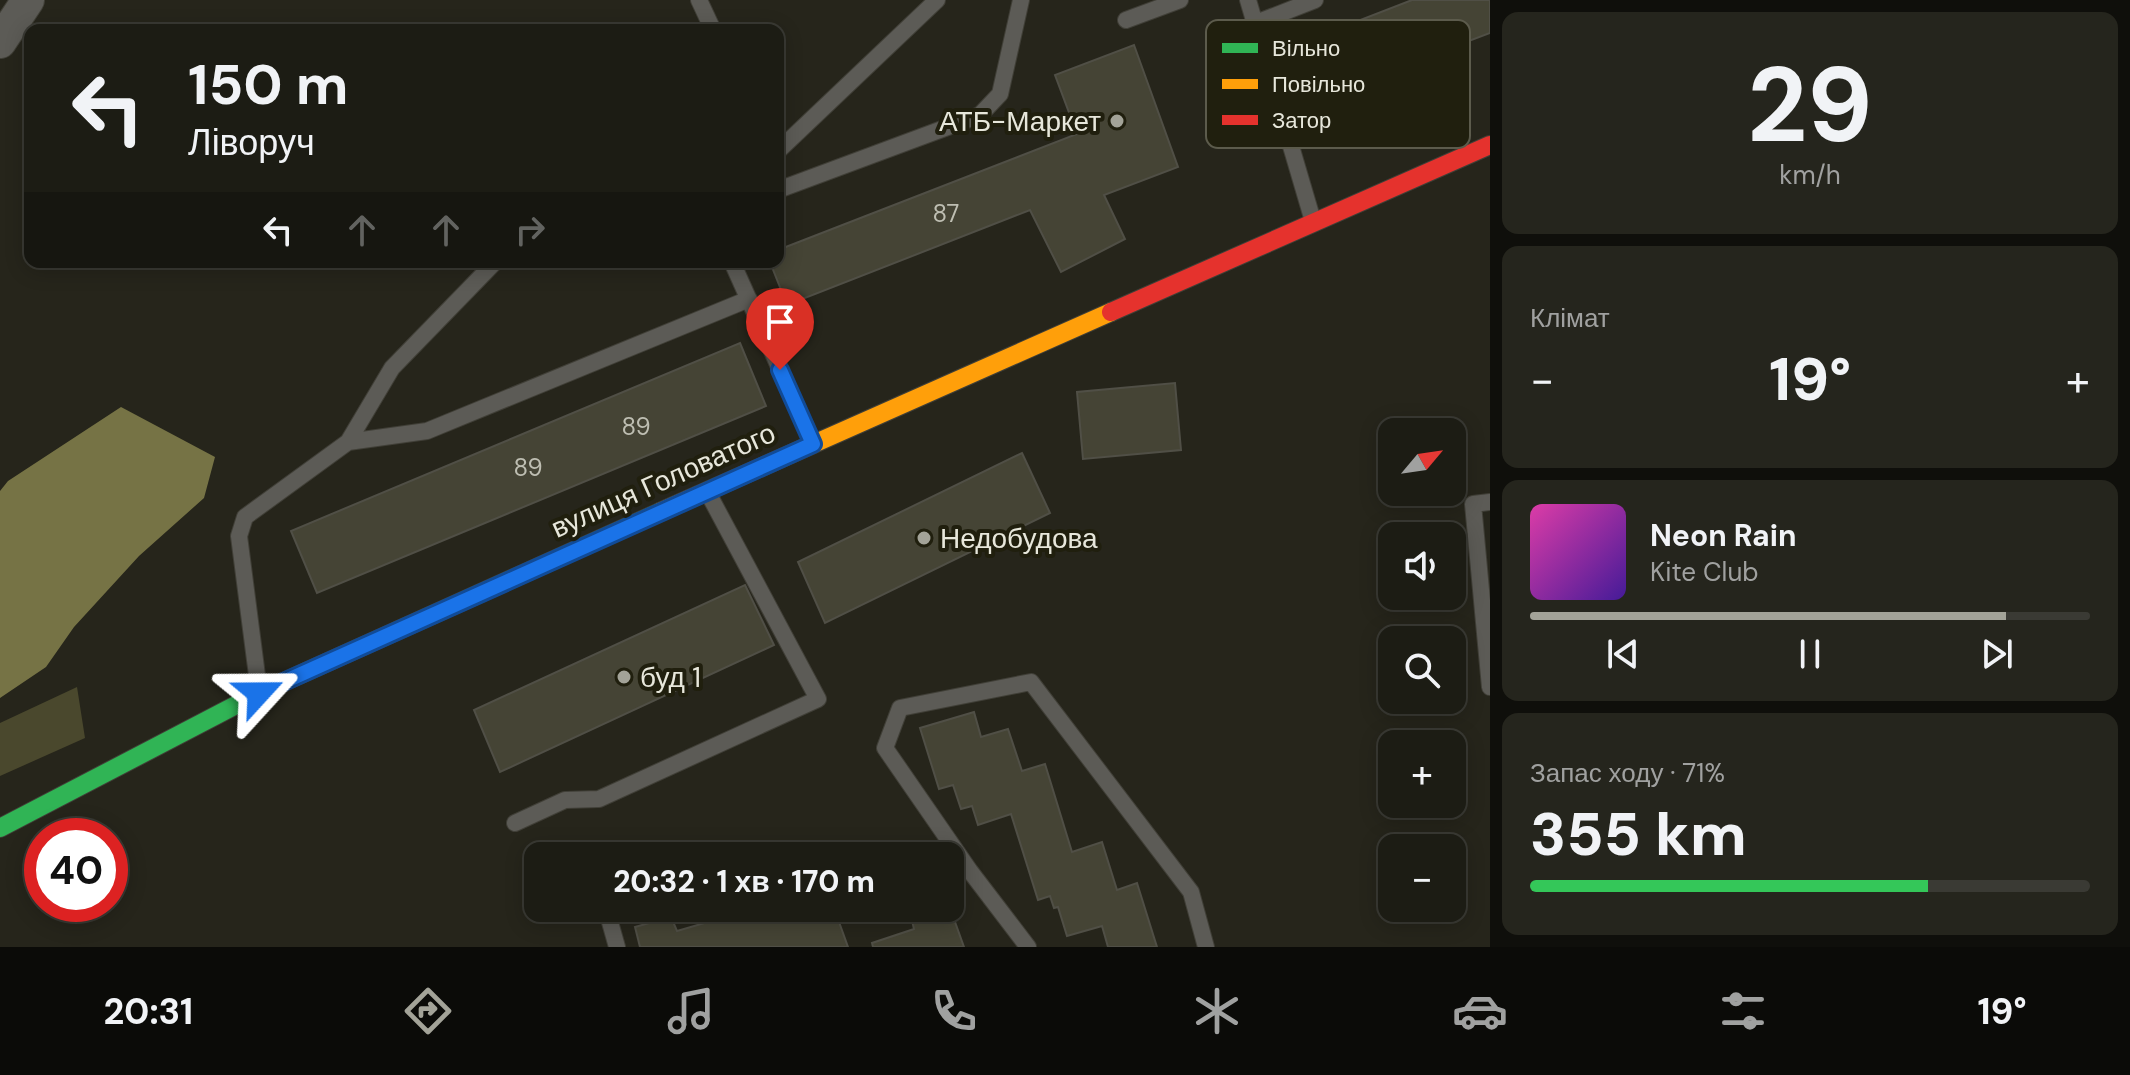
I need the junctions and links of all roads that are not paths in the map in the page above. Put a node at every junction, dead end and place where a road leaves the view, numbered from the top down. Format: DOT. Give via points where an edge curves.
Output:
graph roads {
  1 [pos="28,0"];
  2 [pos="699,0"];
  3 [pos="937,0"];
  4 [pos="1021,0"];
  5 [pos="1180,0"];
  6 [pos="1248,0"];
  7 [pos="1315,0"];
  8 [pos="1126,20"];
  9 [pos="1255,20"];
  10 [pos="1264,20"];
  11 [pos="713,24"];
  12 [pos="0,42"];
  13 [pos="784,145"];
  14 [pos="1490,145"];
  15 [pos="1292,148"];
  16 [pos="784,188"];
  17 [pos="1313,223"];
  18 [pos="489,268"];
  19 [pos="735,268"];
  20 [pos="749,299"];
  21 [pos="348,442"];
  22 [pos="813,444"];
  23 [pos="707,491"];
  24 [pos="1490,502"];
  25 [pos="1490,687"];
  26 [pos="259,693"];
  27 [pos="515,823"];
  28 [pos="0,828"];
  29 [pos="964,871"];
  30 [pos="970,871"];
  31 [pos="610,922"];
  32 [pos="617,947"];
  33 [pos="1028,947"];
  34 [pos="1206,947"];
  1 -- 12 [label="street"];
  2 -- 11 [label="lane"];
  3 -- 13 [label="lane"];
  4 -- 16 [label="lane" via="1000,94 980,115"];
  5 -- 8 [label="lane"];
  6 -- 9 [label="lane"];
  7 -- 10 [label="lane"];
  14 -- 17 [label="street, вулиця Головатого"];
  15 -- 17 [label="lane"];
  17 -- 22 [label="street, вулиця Головатого"];
  18 -- 21 [label="lane" via="392,368"];
  19 -- 20 [label="lane"];
  20 -- 21 [label="lane" via="427,431"];
  20 -- 22 [label="lane"];
  21 -- 26 [label="lane" via="245,517 239,536"];
  22 -- 23 [label="street, вулиця Головатого"];
  23 -- 26 [label="street, вулиця Головатого"];
  23 -- 27 [label="lane" via="818,699 599,799 565,800"];
  24 -- 25 [label="lane" via="1473,504"];
  26 -- 28 [label="street, вулиця Головатого"];
  29 -- 30 [label="lane"];
  30 -- 33 [label="lane"];
  30 -- 34 [label="lane" via="885,748 900,708 1031,682 1191,892"];
  31 -- 32 [label="lane"];
}
